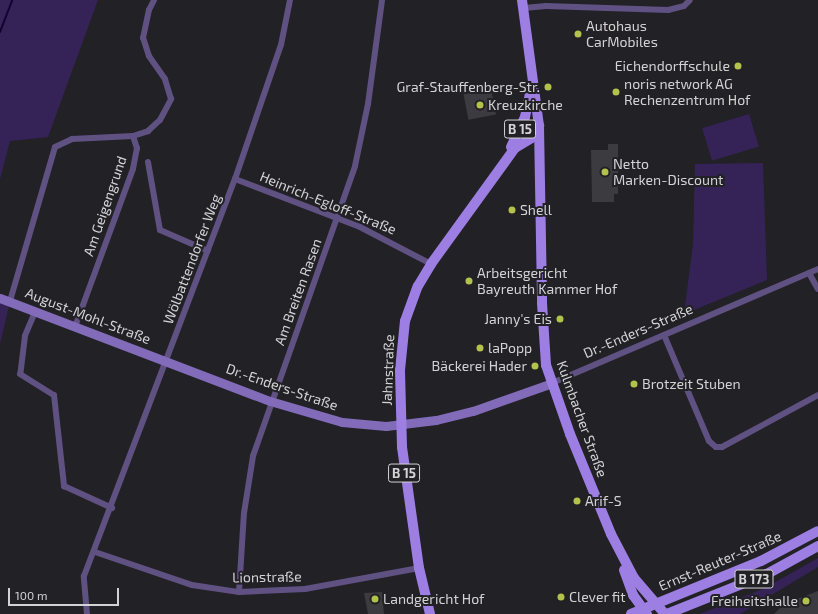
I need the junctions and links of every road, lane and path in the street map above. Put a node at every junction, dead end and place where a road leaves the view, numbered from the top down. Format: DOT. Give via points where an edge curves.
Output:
graph roads {
  1 [pos="154,0"];
  2 [pos="290,0"];
  3 [pos="382,0"];
  4 [pos="690,0"];
  5 [pos="523,4"];
  6 [pos="534,73"];
  7 [pos="539,126"];
  8 [pos="134,136"];
  9 [pos="63,141"];
  10 [pos="52,143"];
  11 [pos="148,162"];
  12 [pos="235,179"];
  13 [pos="492,180"];
  14 [pos="337,219"];
  15 [pos="208,251"];
  16 [pos="431,264"];
  17 [pos="818,269"];
  18 [pos="809,273"];
  19 [pos="818,289"];
  20 [pos="0,298"];
  21 [pos="10,302"];
  22 [pos="35,312"];
  23 [pos="74,327"];
  24 [pos="664,335"];
  25 [pos="167,360"];
  26 [pos="552,383"];
  27 [pos="818,395"];
  28 [pos="270,401"];
  29 [pos="401,425"];
  30 [pos="112,508"];
  31 [pos="818,531"];
  32 [pos="611,534"];
  33 [pos="818,546"];
  34 [pos="95,552"];
  35 [pos="418,568"];
  36 [pos="422,586"];
  37 [pos="239,592"];
  38 [pos="656,604"];
  39 [pos="645,612"];
  40 [pos="87,614"];
  41 [pos="424,614"];
  42 [pos="430,614"];
  43 [pos="631,614"];
  44 [pos="666,614"];
  1 -- 8 [label="street" via="149,10 143,38 149,56 165,78 171,99 160,120 148,131"];
  2 -- 12 [label="street, Wölbattendorfer Weg" via="281,45"];
  3 -- 14 [label="street, Am Breiten Rasen" via="362,137"];
  4 -- 5 [label="street" via="684,6 668,10"];
  5 -- 6 [label="main road, Kulmbacher Straße / B 15"];
  6 -- 7 [label="main road, Kulmbacher Straße / B 15"];
  6 -- 13 [label="main road, B 15" via="522,126"];
  7 -- 13 [label="main road, Jahnstraße / B 15" via="533,137 516,148"];
  7 -- 26 [label="main road, Kulmbacher Straße" via="544,346"];
  8 -- 9 [label="street, Am Geigengrund"];
  8 -- 23 [label="street, Am Geigengrund" via="137,148 133,169"];
  9 -- 10 [label="street, Am Geigengrund"];
  9 -- 21 [label="street" via="55,147 49,160"];
  11 -- 15 [label="street, Am Geigengrund" via="160,230"];
  12 -- 14 [label="street, Heinrich-Egloff-Straße"];
  12 -- 15 [label="street, Wölbattendorfer Weg"];
  13 -- 16 [label="main road, Jahnstraße / B 15"];
  14 -- 16 [label="street, Heinrich-Egloff-Straße" via="393,242"];
  14 -- 28 [label="street, Am Breiten Rasen"];
  15 -- 25 [label="street, Wölbattendorfer Weg"];
  16 -- 29 [label="main road, Jahnstraße / B 15" via="418,286 405,321 400,370"];
  17 -- 18 [label="street, Dr.-Enders-Straße"];
  18 -- 19 [label="street"];
  18 -- 24 [label="street, Dr.-Enders-Straße"];
  20 -- 21 [label="main road, August-Mohl-Straße"];
  21 -- 22 [label="main road, August-Mohl-Straße"];
  22 -- 23 [label="main road, August-Mohl-Straße"];
  22 -- 30 [label="street" via="25,336 20,374 54,395 64,486"];
  23 -- 25 [label="main road, August-Mohl-Straße"];
  24 -- 26 [label="street, Dr.-Enders-Straße"];
  24 -- 27 [label="street" via="709,441 716,447 722,447"];
  25 -- 28 [label="main road, Dr.-Enders-Straße"];
  25 -- 30 [label="street, Wölbattendorfer Weg"];
  26 -- 29 [label="main road, Dr.-Enders-Straße" via="473,411"];
  26 -- 32 [label="main road, Kulmbacher Straße"];
  28 -- 29 [label="main road, Dr.-Enders-Straße" via="342,422"];
  28 -- 37 [label="street, Am Breiten Rasen" via="253,456 244,513"];
  29 -- 35 [label="main road, Jahnstraße / B 15"];
  30 -- 34 [label="street, Wölbattendorfer Weg"];
  31 -- 38 [label="main road, Ernst-Reuter-Straße / B 173" via="761,561"];
  32 -- 38 [label="main road, Kulmbacher Straße" via="634,578"];
  32 -- 39 [label="main road, Kulmbacher Straße" via="633,596"];
  33 -- 44 [label="main road, Ernst-Reuter-Straße / B 173" via="767,574"];
  34 -- 37 [label="street, Lionstraße" via="192,584"];
  34 -- 40 [label="street, Wölbattendorfer Weg" via="84,576"];
  35 -- 36 [label="main road, Jahnstraße / B 15"];
  35 -- 37 [label="street, Lionstraße" via="305,589"];
  36 -- 41 [label="main road, Jahnstraße / B 15"];
  36 -- 42 [label="main road, Jahnstraße / B 15"];
  38 -- 39 [label="main road, Ernst-Reuter-Straße / B 173"];
  38 -- 44 [label="main road, Kulmbacher Straße"];
  39 -- 43 [label="main road, Ernst-Reuter-Straße / B 173"];
}
